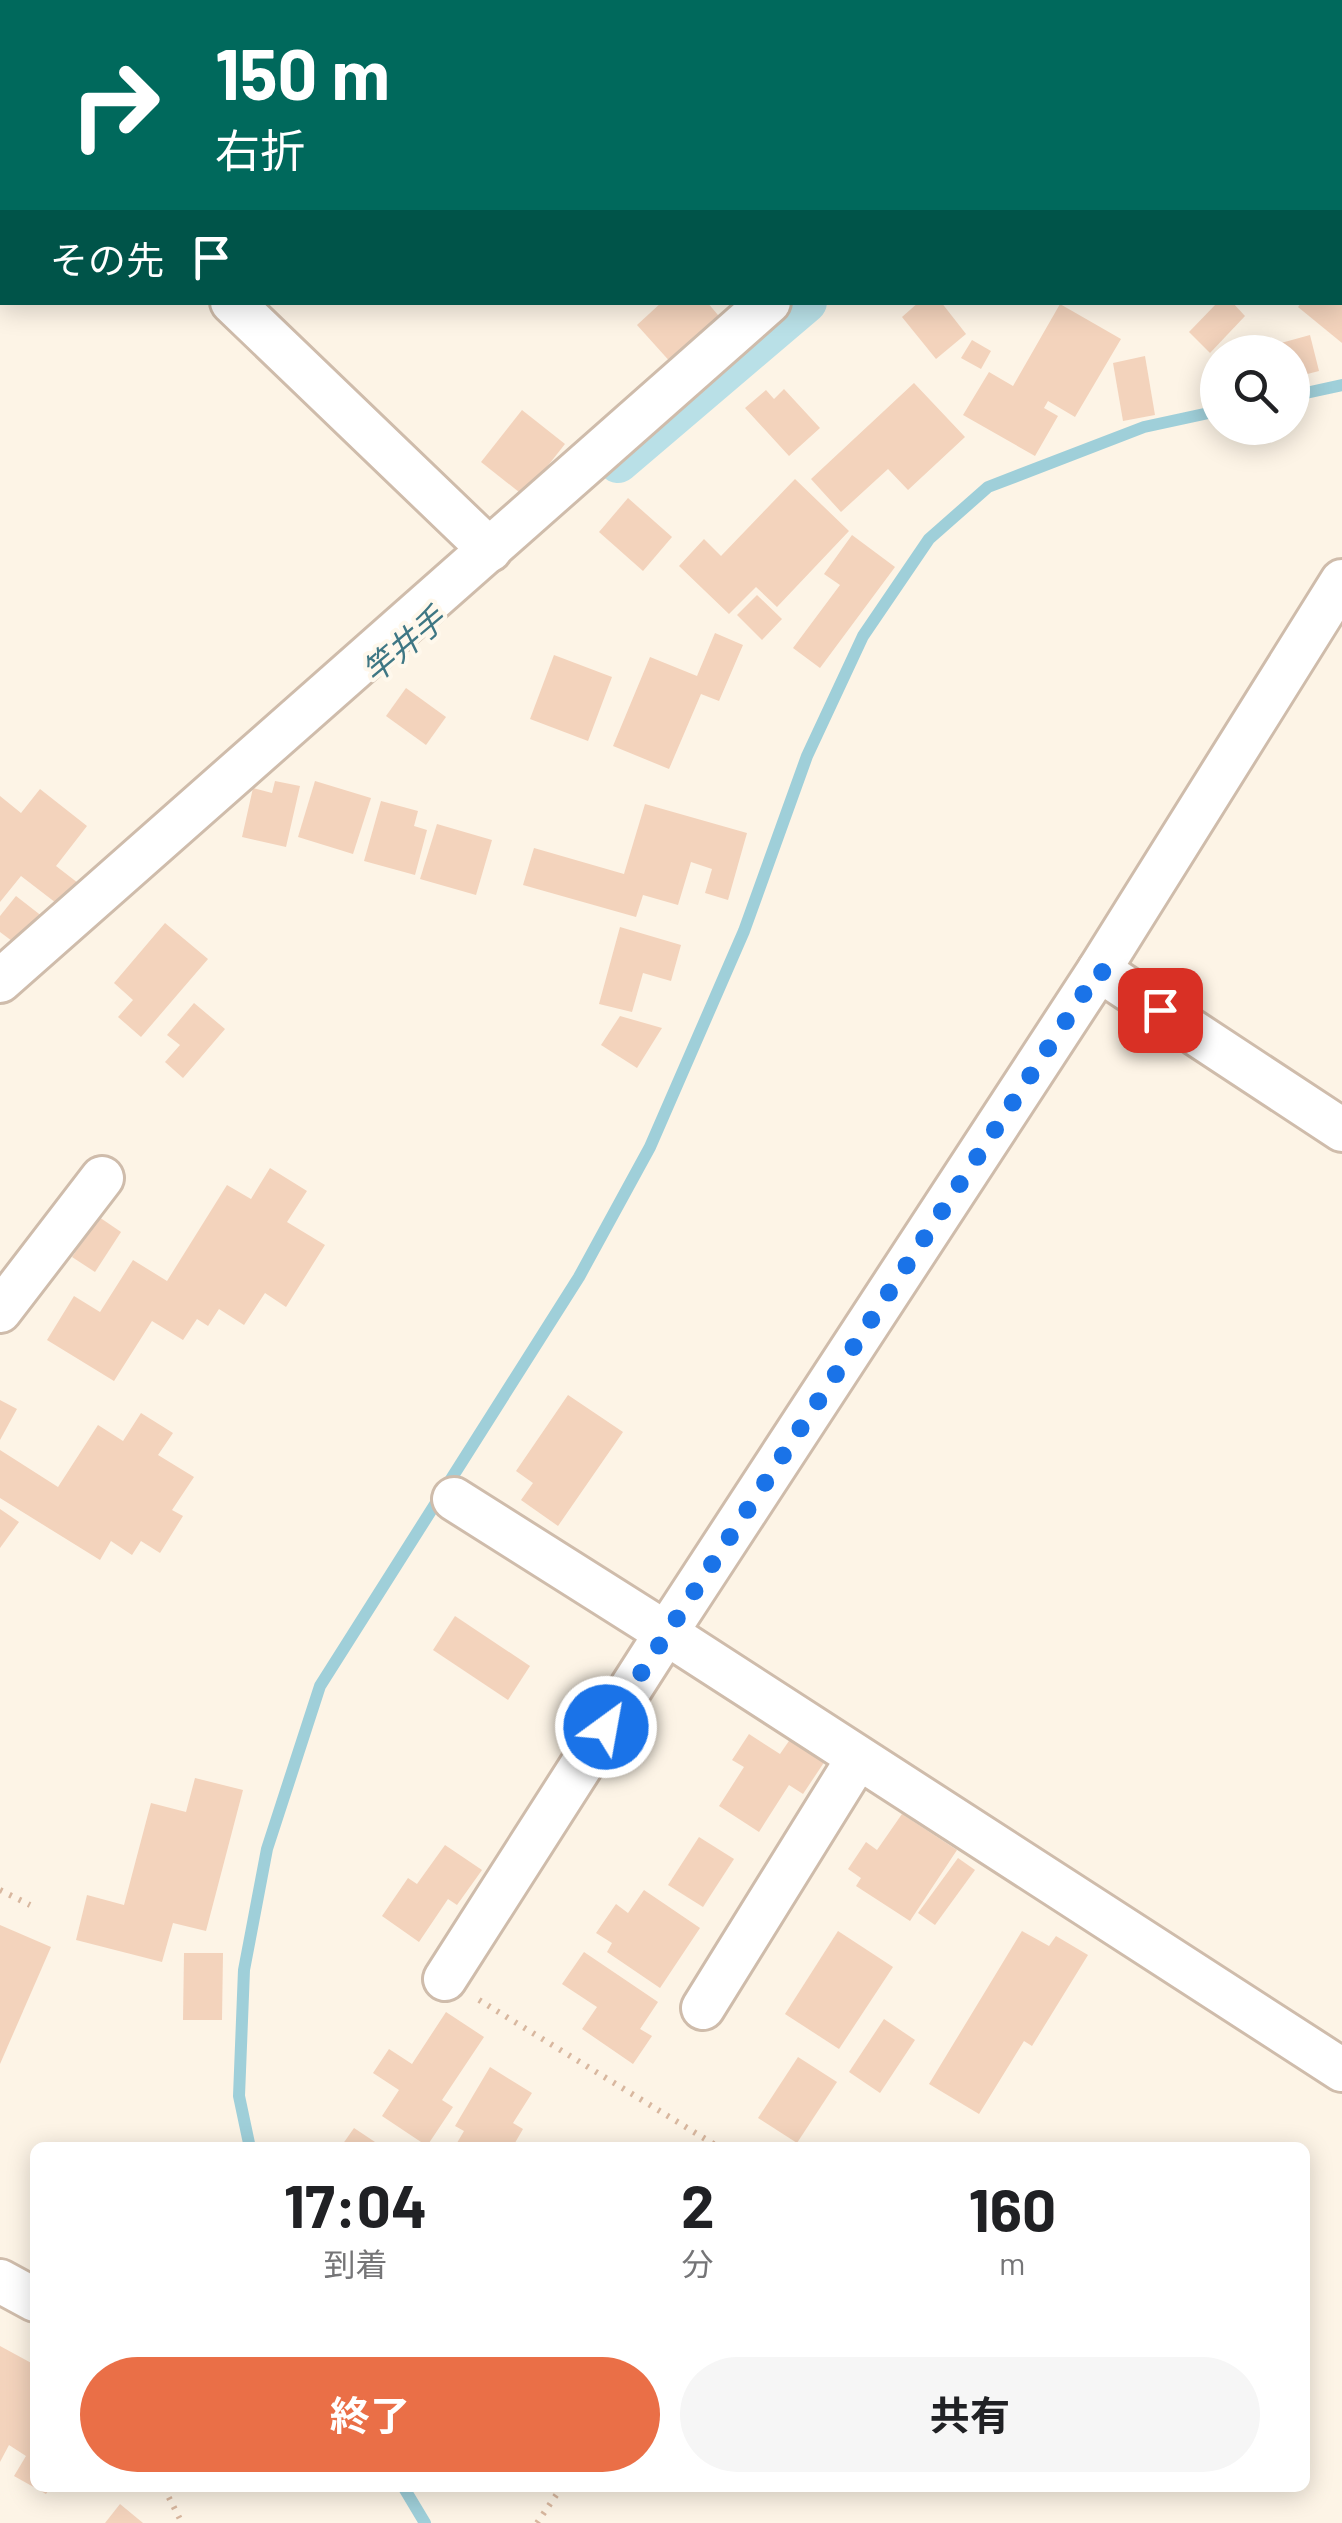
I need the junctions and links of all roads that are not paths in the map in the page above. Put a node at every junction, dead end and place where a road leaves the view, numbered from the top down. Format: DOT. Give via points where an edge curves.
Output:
graph roads {
  1 [pos="235,305"];
  2 [pos="767,305"];
  3 [pos="490,550"];
  4 [pos="1342,580"];
  5 [pos="1099,970"];
  6 [pos="0,981"];
  7 [pos="1342,1130"];
  8 [pos="102,1178"];
  9 [pos="0,1311"];
  10 [pos="454,1499"];
  11 [pos="666,1632"];
  12 [pos="858,1758"];
  13 [pos="444,1979"];
  14 [pos="702,2008"];
  15 [pos="1342,2070"];
  16 [pos="0,2280"];
  17 [pos="30,2297"];
  1 -- 3 [label="street"];
  2 -- 3 [label="street"];
  3 -- 6 [label="street"];
  4 -- 5 [label="street"];
  5 -- 7 [label="street"];
  5 -- 11 [label="street"];
  8 -- 9 [label="street"];
  10 -- 11 [label="street"];
  11 -- 12 [label="street"];
  11 -- 13 [label="street"];
  12 -- 14 [label="street"];
  12 -- 15 [label="street"];
  16 -- 17 [label="street"];
}
